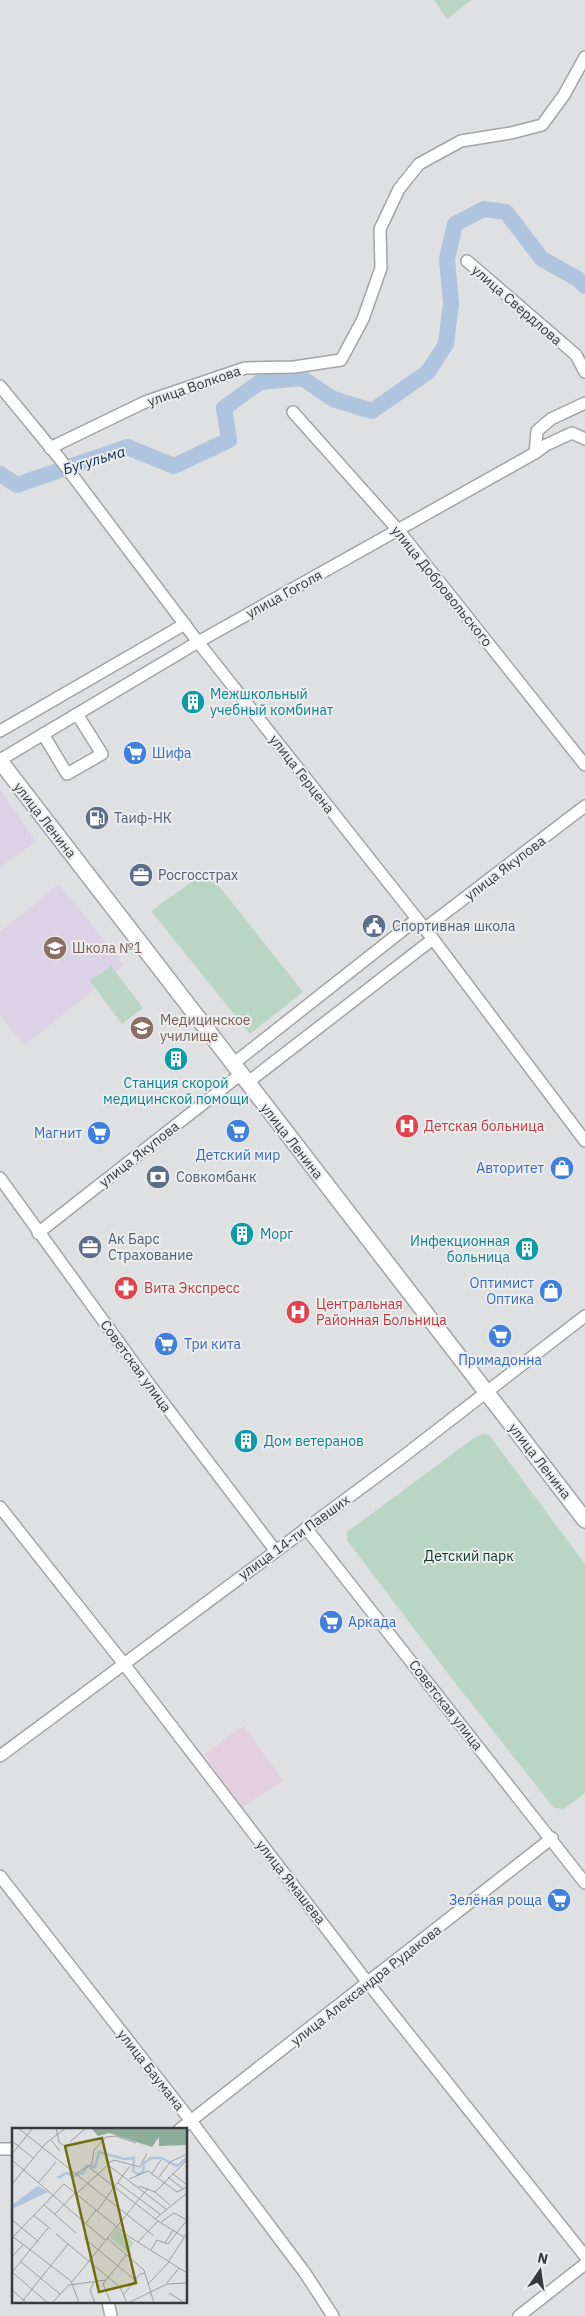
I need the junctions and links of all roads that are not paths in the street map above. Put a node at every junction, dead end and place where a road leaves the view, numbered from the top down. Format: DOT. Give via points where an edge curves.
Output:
graph roads {
  1 [pos="585,57"];
  2 [pos="467,261"];
  3 [pos="585,372"];
  4 [pos="0,386"];
  5 [pos="585,403"];
  6 [pos="293,412"];
  7 [pos="585,439"];
  8 [pos="50,448"];
  9 [pos="534,453"];
  10 [pos="399,531"];
  11 [pos="185,624"];
  12 [pos="198,642"];
  13 [pos="77,714"];
  14 [pos="0,731"];
  15 [pos="43,734"];
  16 [pos="0,761"];
  17 [pos="585,765"];
  18 [pos="585,806"];
  19 [pos="417,919"];
  20 [pos="424,929"];
  21 [pos="433,940"];
  22 [pos="240,1074"];
  23 [pos="585,1140"];
  24 [pos="0,1178"];
  25 [pos="38,1233"];
  26 [pos="585,1316"];
  27 [pos="486,1391"];
  28 [pos="0,1507"];
  29 [pos="585,1520"];
  30 [pos="306,1528"];
  31 [pos="275,1550"];
  32 [pos="124,1664"];
  33 [pos="0,1756"];
  34 [pos="552,1838"];
  35 [pos="0,1876"];
  36 [pos="585,1883"];
  37 [pos="368,1983"];
  38 [pos="191,2121"];
  39 [pos="182,2128"];
  40 [pos="585,2256"];
  41 [pos="585,2264"];
  42 [pos="333,2316"];
  43 [pos="520,2316"];
  1 -- 8 [label="street, улица Волкова" via="564,95 542,125 461,141 419,164 399,189 380,229 381,268 363,319 341,360 294,367 245,368 145,402"];
  2 -- 3 [label="street, улица Свердлова" via="576,355"];
  4 -- 8 [label="street, улица Герцена"];
  5 -- 9 [label="street" via="552,419 537,431"];
  6 -- 10 [label="street, улица Добровольского"];
  7 -- 9 [label="street, улица Гоголя" via="572,433"];
  8 -- 11 [label="street, улица Герцена"];
  9 -- 10 [label="street, улица Гоголя"];
  10 -- 12 [label="street, улица Гоголя"];
  10 -- 17 [label="street, улица Добровольского"];
  11 -- 12 [label="street, улица Герцена"];
  11 -- 14 [label="street"];
  12 -- 13 [label="street, улица Гоголя"];
  12 -- 19 [label="street, улица Герцена"];
  13 -- 15 [label="street, улица Гоголя"];
  13 -- 15 [label="street" via="102,754 67,774"];
  15 -- 16 [label="street, улица Гоголя"];
  16 -- 22 [label="main road, улица Ленина"];
  18 -- 20 [label="street, улица Якупова"];
  19 -- 20 [label="street, улица Герцена"];
  19 -- 22 [label="street"];
  20 -- 21 [label="street, улица Герцена"];
  21 -- 22 [label="street"];
  21 -- 23 [label="street, улица Герцена"];
  22 -- 25 [label="street, улица Якупова"];
  22 -- 27 [label="main road, улица Ленина"];
  24 -- 25 [label="street, Советская улица"];
  25 -- 31 [label="street, Советская улица"];
  26 -- 27 [label="street, улица 14-ти Павших"];
  27 -- 29 [label="main road, улица Ленина"];
  27 -- 30 [label="street, улица 14-ти Павших"];
  28 -- 32 [label="street, улица Ямашева"];
  30 -- 31 [label="street, улица 14-ти Павших"];
  30 -- 34 [label="street, Советская улица"];
  31 -- 32 [label="street, улица 14-ти Павших"];
  32 -- 33 [label="street, улица 14-ти Павших"];
  32 -- 37 [label="street, улица Ямашева"];
  34 -- 36 [label="street, Советская улица"];
  34 -- 37 [label="street, улица Александра Рудакова"];
  35 -- 38 [label="street, улица Баумана"];
  37 -- 38 [label="street, улица Александра Рудакова"];
  37 -- 40 [label="street, улица Ямашева"];
  38 -- 39 [label="street, улица Александра Рудакова"];
  38 -- 42 [label="street, улица Баумана" via="306,2273"];
  41 -- 43 [label="street"];
}
